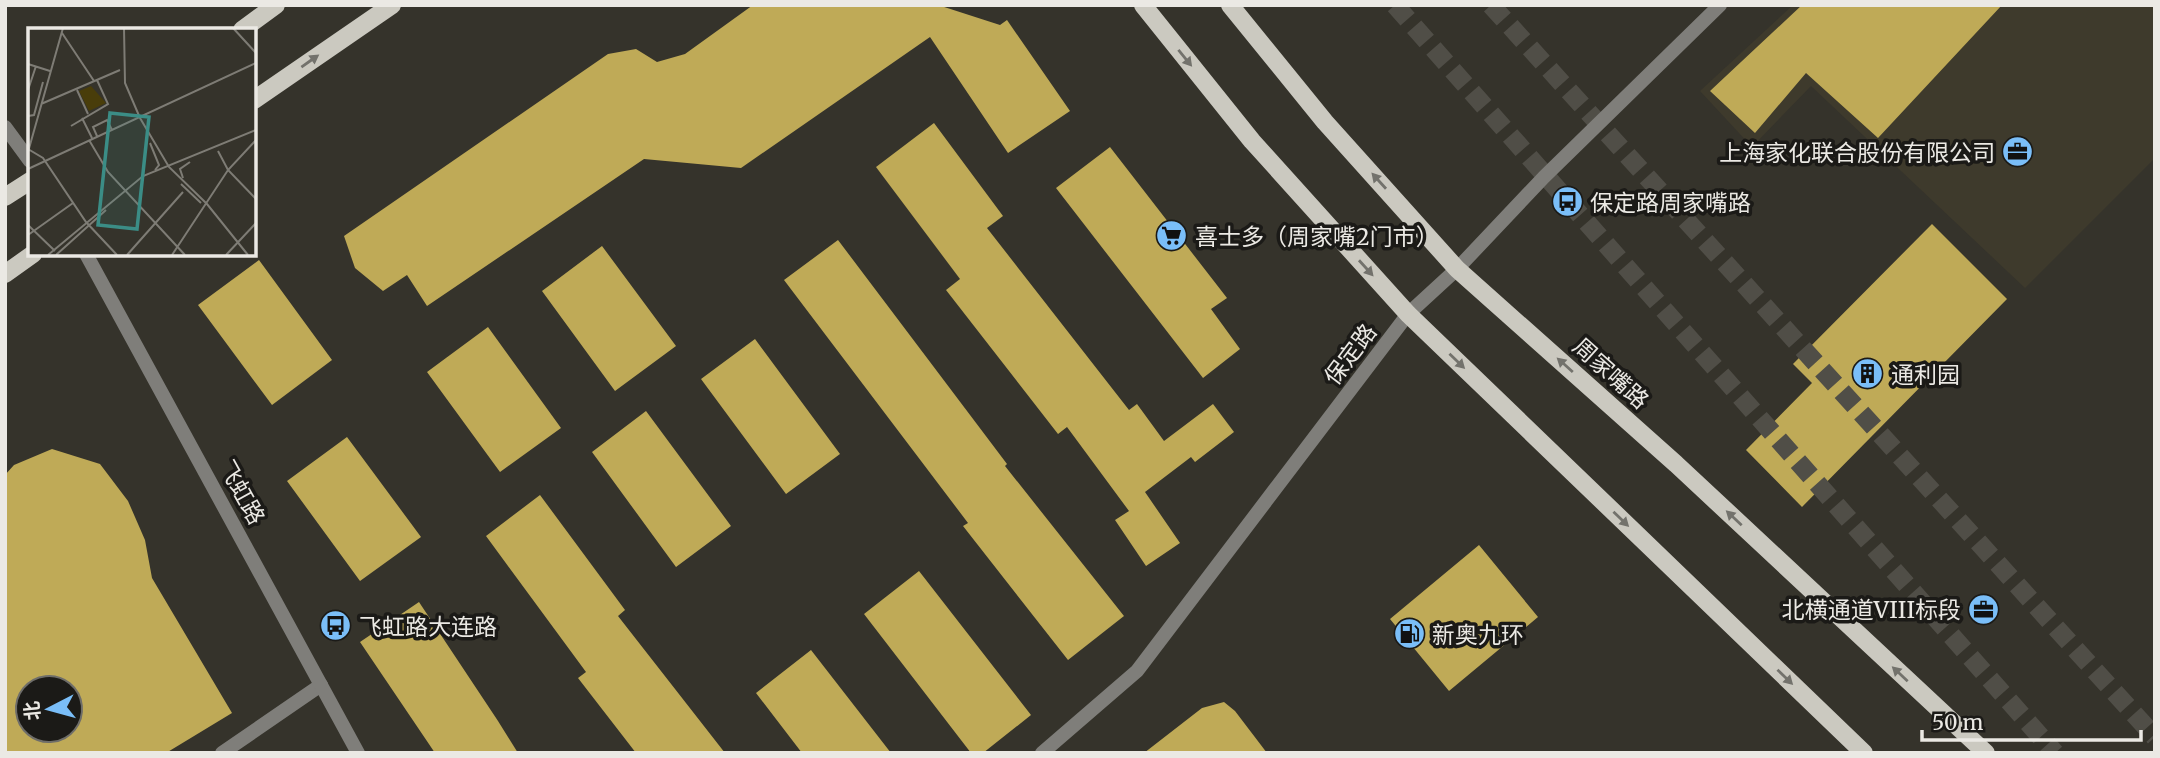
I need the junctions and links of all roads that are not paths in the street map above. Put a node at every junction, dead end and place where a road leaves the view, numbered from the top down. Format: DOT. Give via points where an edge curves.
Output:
graph roads {
  1 [pos="276,5"];
  2 [pos="391,5"];
  3 [pos="1143,5"];
  4 [pos="1230,5"];
  5 [pos="1720,5"];
  6 [pos="245,28"];
  7 [pos="256,99"];
  8 [pos="5,127"];
  9 [pos="28,158"];
  10 [pos="28,182"];
  11 [pos="5,197"];
  12 [pos="30,256"];
  13 [pos="87,256"];
  14 [pos="1457,269"];
  15 [pos="5,274"];
  16 [pos="1408,314"];
  17 [pos="321,685"];
  18 [pos="222,753"];
  19 [pos="358,753"];
  20 [pos="1042,753"];
  21 [pos="1864,753"];
  22 [pos="1986,753"];
  1 -- 6 [label="main road"];
  7 -- 2 [label="main road, one-way"];
  3 -- 16 [label="main road, one-way" via="1252,141"];
  14 -- 4 [label="main road, 周家嘴路, one-way" via="1325,122"];
  5 -- 14 [label="street, 保定路"];
  8 -- 9 [label="street"];
  10 -- 11 [label="main road"];
  12 -- 15 [label="main road"];
  13 -- 17 [label="street, 飞虹路"];
  14 -- 16 [label="street, 保定路"];
  22 -- 14 [label="main road, 周家嘴路, one-way" via="1676,464"];
  16 -- 20 [label="street, 保定路" via="1137,671"];
  16 -- 21 [label="main road, one-way"];
  17 -- 18 [label="street"];
  17 -- 19 [label="street, 飞虹路"];
}
